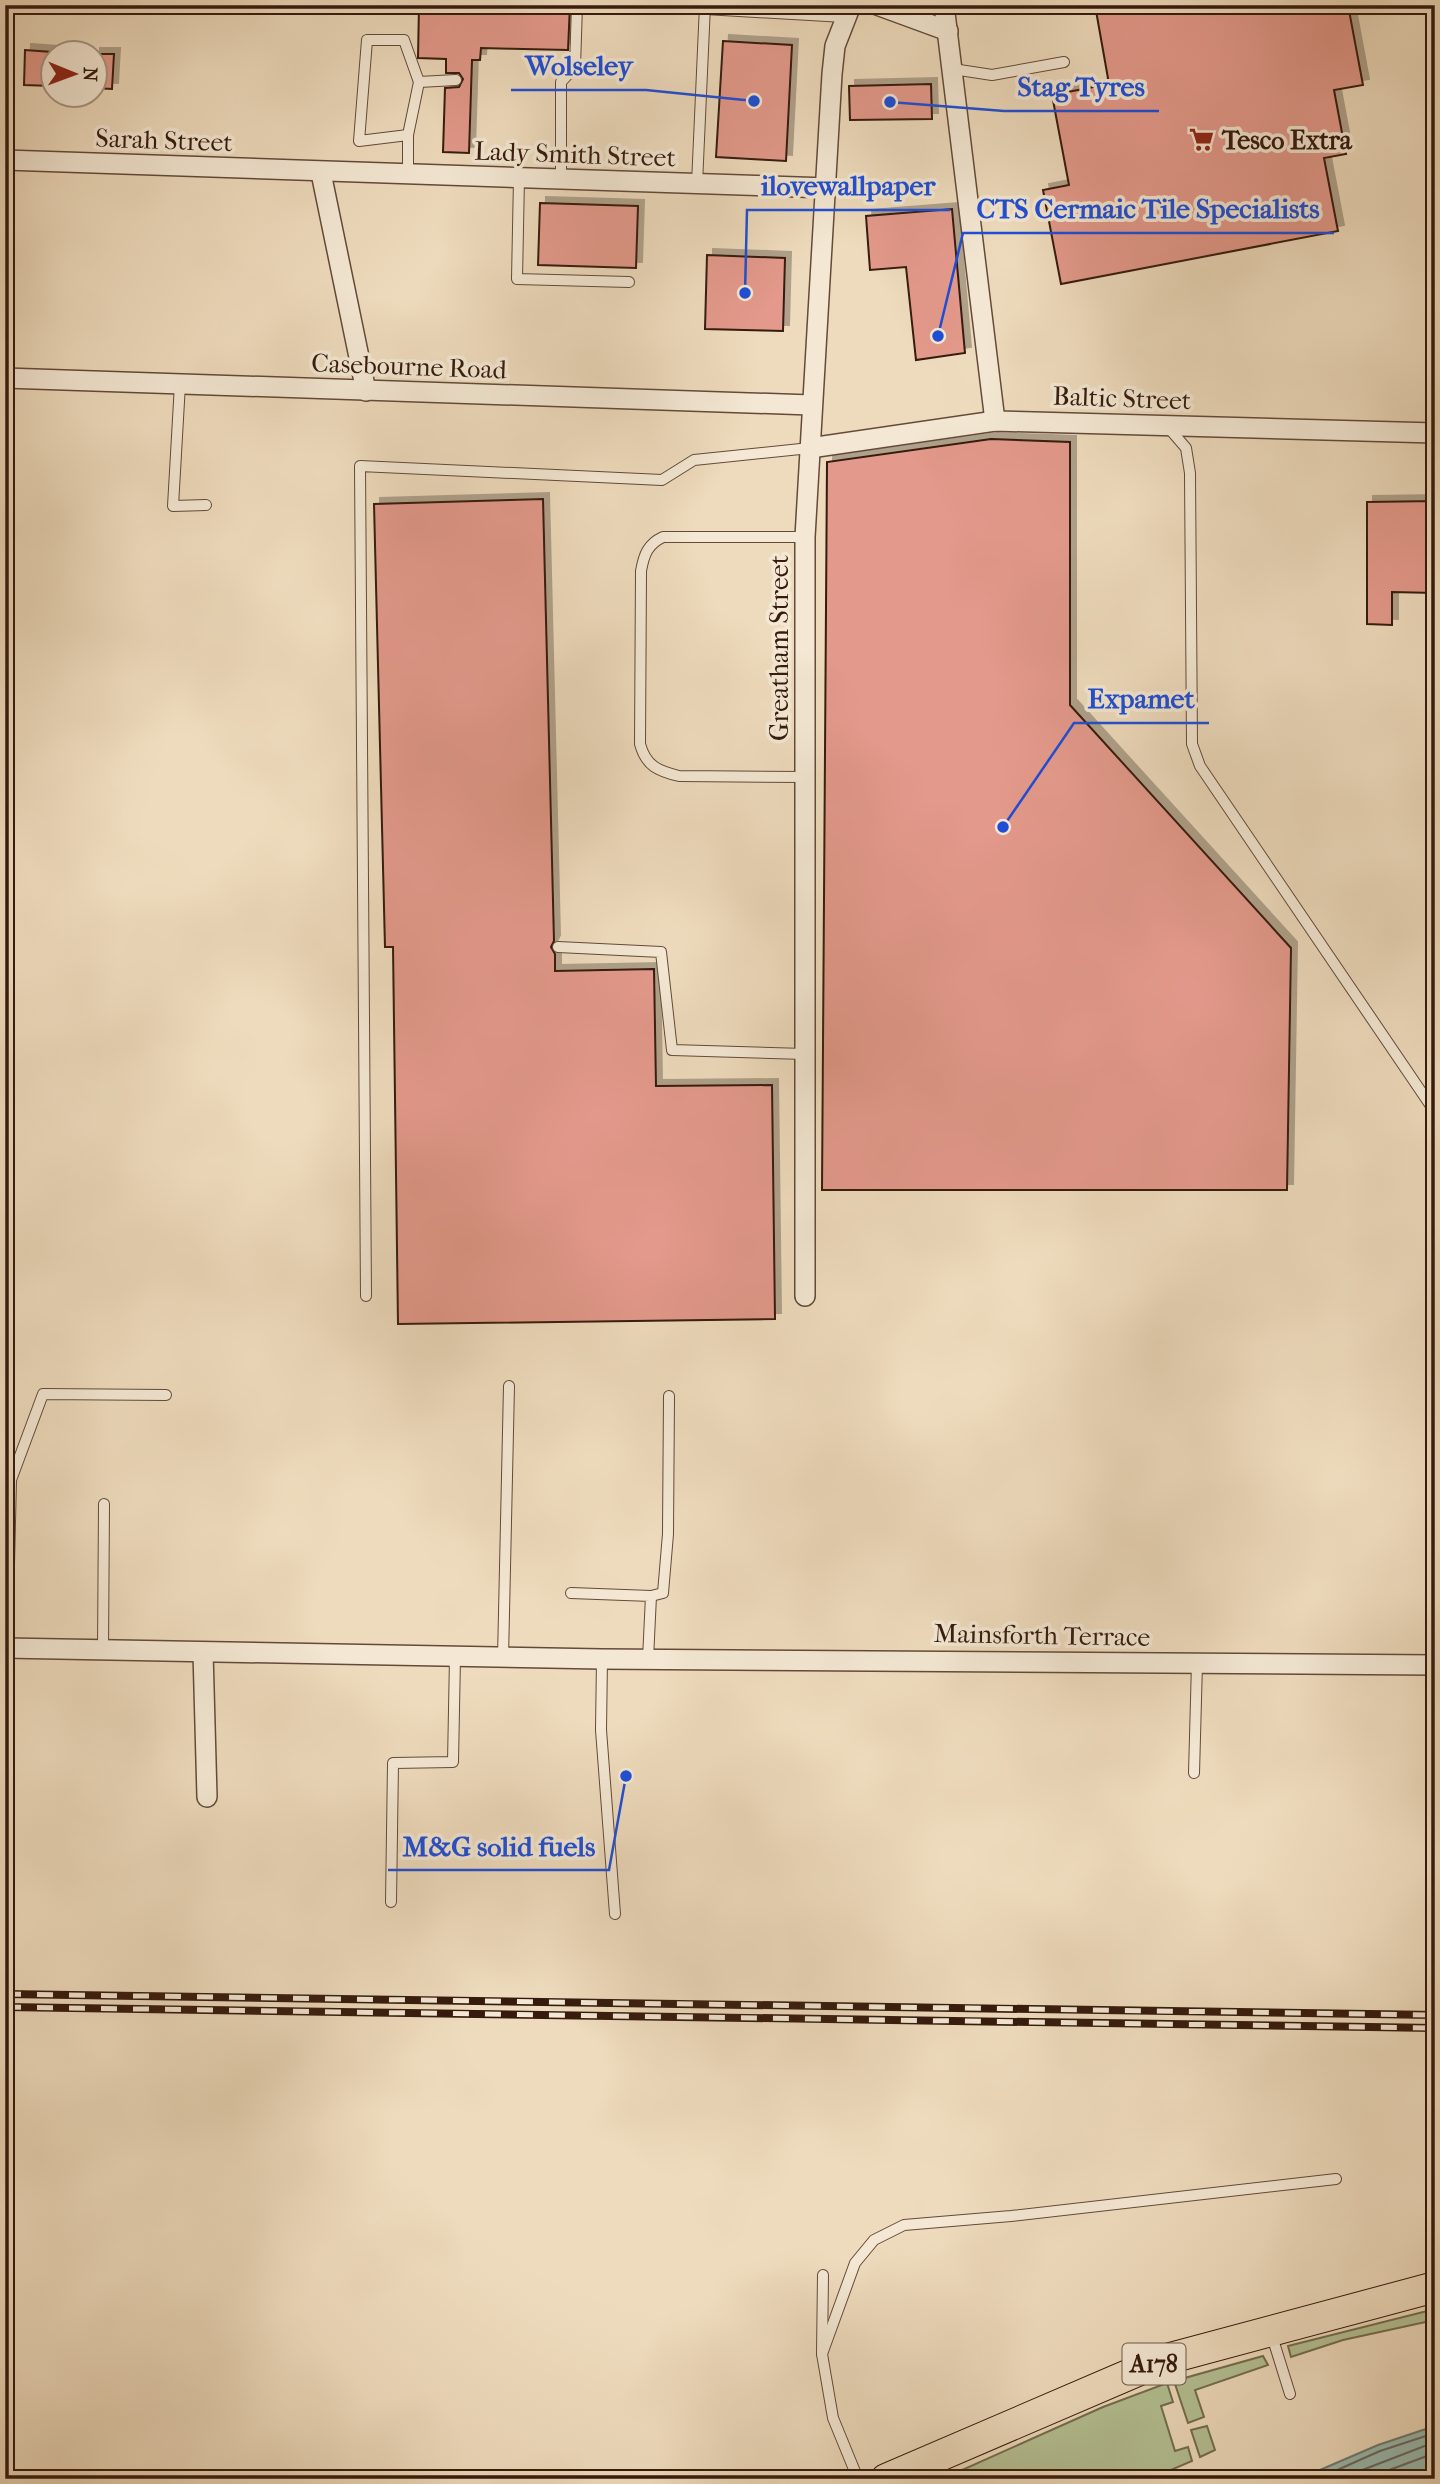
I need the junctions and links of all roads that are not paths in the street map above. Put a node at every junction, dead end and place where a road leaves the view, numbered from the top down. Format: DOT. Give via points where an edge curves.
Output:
graph roads {
  1 [pos="577,5"];
  2 [pos="877,5"];
  3 [pos="944,5"];
  4 [pos="705,7"];
  5 [pos="848,11"];
  6 [pos="948,31"];
  7 [pos="1064,62"];
  8 [pos="954,69"];
  9 [pos="456,80"];
  10 [pos="419,82"];
  11 [pos="408,135"];
  12 [pos="5,160"];
  13 [pos="321,173"];
  14 [pos="408,175"];
  15 [pos="519,178"];
  16 [pos="561,180"];
  17 [pos="697,184"];
  18 [pos="827,188"];
  19 [pos="629,282"];
  20 [pos="5,378"];
  21 [pos="180,384"];
  22 [pos="366,391"];
  23 [pos="811,405"];
  24 [pos="995,421"];
  25 [pos="1167,425"];
  26 [pos="1435,433"];
  27 [pos="810,448"];
  28 [pos="206,505"];
  29 [pos="805,537"];
  30 [pos="805,778"];
  31 [pos="558,947"];
  32 [pos="805,1054"];
  33 [pos="1435,1112"];
  34 [pos="366,1296"];
  35 [pos="805,1296"];
  36 [pos="509,1385"];
  37 [pos="166,1395"];
  38 [pos="669,1396"];
  39 [pos="104,1504"];
  40 [pos="571,1593"];
  41 [pos="651,1596"];
  42 [pos="6,1648"];
  43 [pos="103,1650"];
  44 [pos="202,1652"];
  45 [pos="456,1657"];
  46 [pos="503,1658"];
  47 [pos="602,1659"];
  48 [pos="648,1660"];
  49 [pos="1197,1662"];
  50 [pos="1435,1665"];
  51 [pos="1194,1773"];
  52 [pos="207,1797"];
  53 [pos="391,1902"];
  54 [pos="615,1914"];
  55 [pos="1336,2179"];
  56 [pos="822,2274"];
  57 [pos="1435,2287"];
  58 [pos="1270,2329"];
  59 [pos="821,2354"];
  60 [pos="1290,2394"];
  61 [pos="858,2479"];
  62 [pos="886,2479"];
  1 -- 16 [label="lane" via="575,67 561,82"];
  2 -- 6 [label="street"];
  3 -- 6 [label="street"];
  4 -- 5 [label="lane"];
  4 -- 17 [label="lane"];
  5 -- 18 [label="street, Greatham Street" via="835,46"];
  6 -- 8 [label="street"];
  7 -- 8 [label="lane" via="992,75"];
  8 -- 24 [label="street"];
  9 -- 10 [label="lane"];
  10 -- 11 [label="lane"];
  10 -- 11 [label="lane" via="404,40 367,40 359,141"];
  11 -- 14 [label="lane"];
  12 -- 13 [label="street, Sarah Street"];
  13 -- 14 [label="street, Lady Smith Street"];
  13 -- 22 [label="street"];
  14 -- 15 [label="street, Lady Smith Street"];
  15 -- 16 [label="street, Lady Smith Street"];
  15 -- 19 [label="lane" via="517,279"];
  16 -- 17 [label="street, Lady Smith Street"];
  17 -- 18 [label="street, Lady Smith Street"];
  18 -- 23 [label="street, Greatham Street"];
  20 -- 21 [label="street, Casebourne Road"];
  21 -- 22 [label="street, Casebourne Road"];
  21 -- 28 [label="lane" via="173,506"];
  22 -- 23 [label="street, Casebourne Road"];
  23 -- 27 [label="street, Greatham Street"];
  24 -- 25 [label="street, Baltic Street"];
  24 -- 27 [label="street, Baltic Street"];
  25 -- 26 [label="street, Baltic Street"];
  25 -- 33 [label="lane" via="1186,448 1190,473 1192,744 1200,766"];
  27 -- 29 [label="street, Greatham Street"];
  27 -- 34 [label="lane" via="694,460 662,480 360,466"];
  29 -- 30 [label="street, Greatham Street"];
  29 -- 30 [label="lane" via="663,537 652,542 641,570 640,731 644,758 661,772"];
  30 -- 32 [label="street, Greatham Street"];
  31 -- 32 [label="lane" via="662,952 672,1050"];
  32 -- 35 [label="street, Greatham Street"];
  36 -- 46 [label="lane"];
  37 -- 42 [label="lane" via="43,1394 12,1480"];
  38 -- 41 [label="lane" via="663,1593"];
  39 -- 43 [label="lane"];
  40 -- 41 [label="lane"];
  41 -- 48 [label="lane"];
  42 -- 43 [label="street, Mainsforth Terrace"];
  43 -- 44 [label="street, Mainsforth Terrace"];
  44 -- 45 [label="street, Mainsforth Terrace"];
  44 -- 52 [label="street"];
  45 -- 46 [label="street, Mainsforth Terrace"];
  45 -- 53 [label="lane" via="453,1762 393,1763"];
  46 -- 47 [label="street, Mainsforth Terrace"];
  47 -- 48 [label="street, Mainsforth Terrace"];
  47 -- 54 [label="lane" via="601,1730"];
  48 -- 49 [label="street, Mainsforth Terrace"];
  49 -- 50 [label="street, Mainsforth Terrace"];
  49 -- 51 [label="lane"];
  55 -- 59 [label="lane" via="904,2225 874,2241 855,2263"];
  56 -- 59 [label="lane"];
  57 -- 58 [label="main road, A178"];
  58 -- 60 [label="lane"];
  58 -- 62 [label="main road, A178" via="1163,2360"];
  59 -- 61 [label="lane" via="833,2418"];
}
